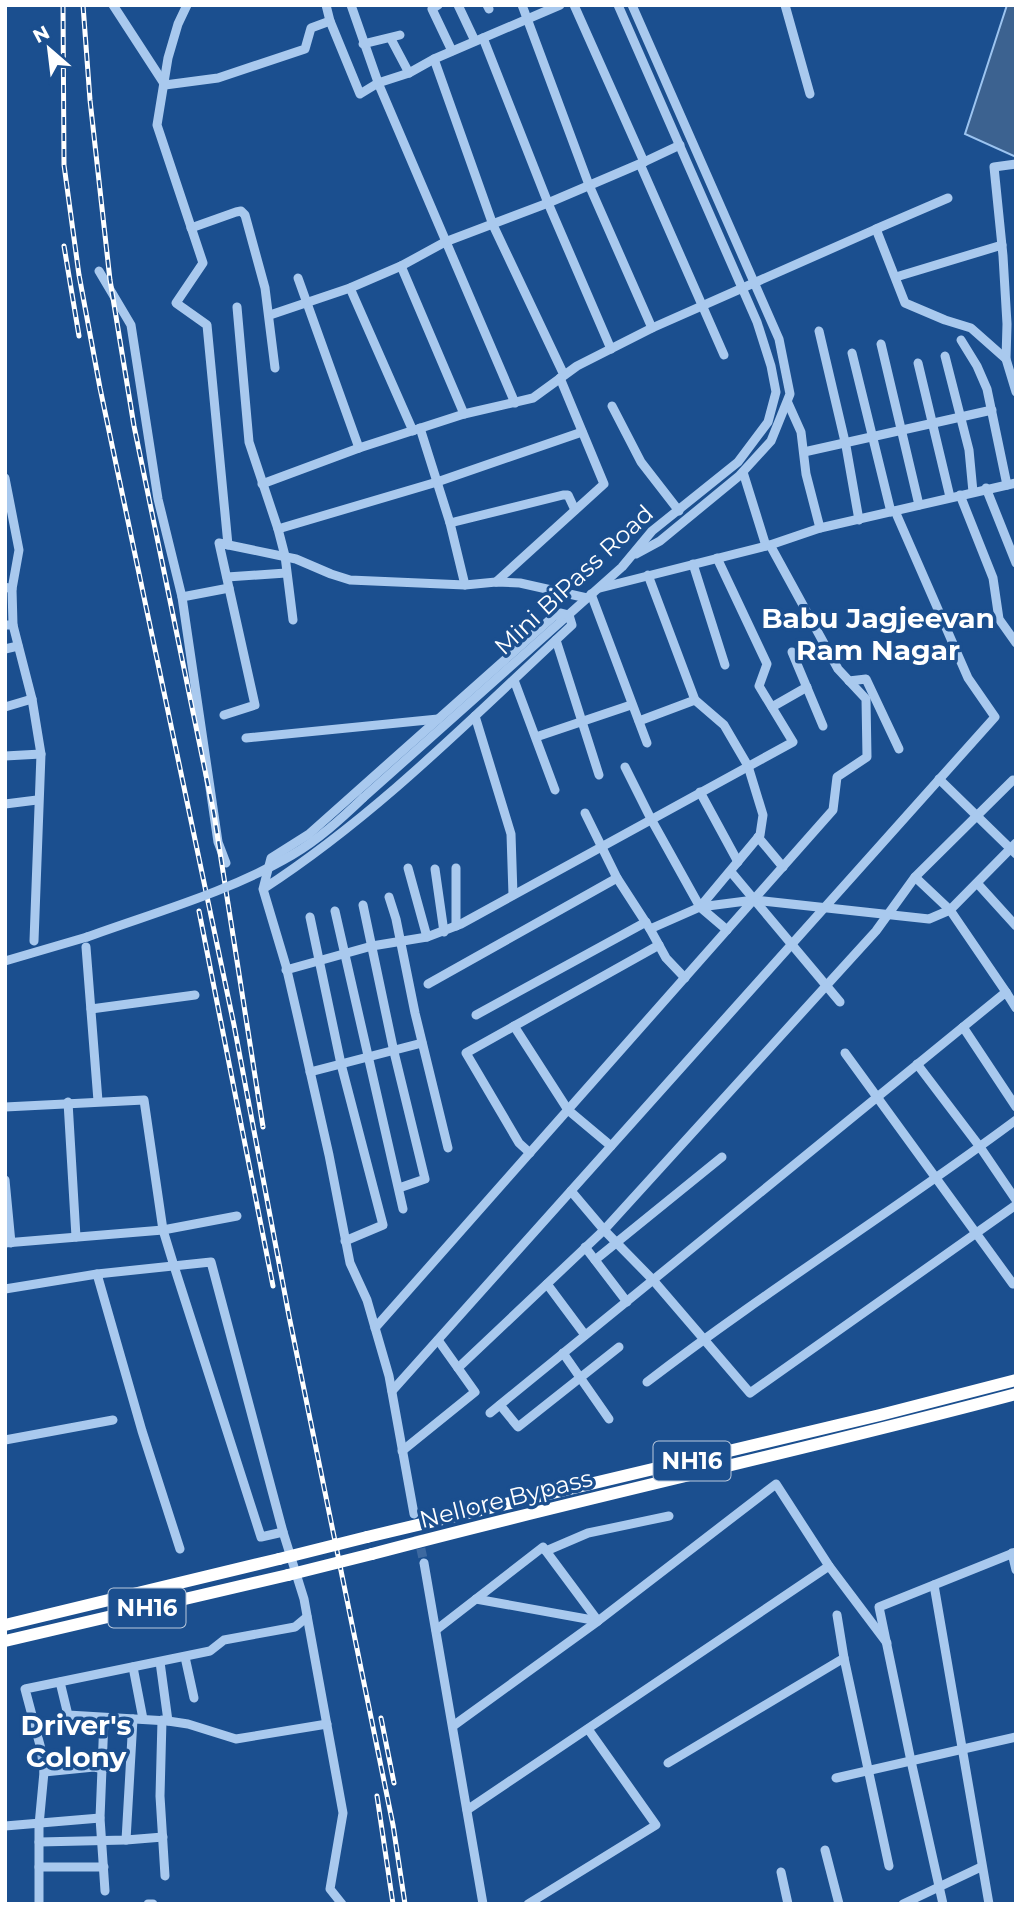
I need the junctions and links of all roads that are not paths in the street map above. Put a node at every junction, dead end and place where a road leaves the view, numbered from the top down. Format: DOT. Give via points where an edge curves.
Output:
graph roads {
  1 [pos="113,5"];
  2 [pos="187,5"];
  3 [pos="326,5"];
  4 [pos="351,5"];
  5 [pos="438,5"];
  6 [pos="458,5"];
  7 [pos="522,5"];
  8 [pos="560,5"];
  9 [pos="574,5"];
  10 [pos="618,5"];
  11 [pos="632,5"];
  12 [pos="785,5"];
  13 [pos="528,19"];
  14 [pos="330,21"];
  15 [pos="479,39"];
  16 [pos="363,44"];
  17 [pos="452,51"];
  18 [pos="434,58"];
  19 [pos="409,73"];
  20 [pos="378,83"];
  21 [pos="165,85"];
  22 [pos="810,94"];
  23 [pos="680,145"];
  24 [pos="642,163"];
  25 [pos="1016,164"];
  26 [pos="589,185"];
  27 [pos="948,198"];
  28 [pos="548,203"];
  29 [pos="493,225"];
  30 [pos="191,228"];
  31 [pos="876,229"];
  32 [pos="445,242"];
  33 [pos="1002,245"];
  34 [pos="401,266"];
  35 [pos="99,271"];
  36 [pos="896,277"];
  37 [pos="298,278"];
  38 [pos="756,282"];
  39 [pos="350,288"];
  40 [pos="743,288"];
  41 [pos="306,303"];
  42 [pos="237,307"];
  43 [pos="701,307"];
  44 [pos="270,314"];
  45 [pos="652,328"];
  46 [pos="818,331"];
  47 [pos="961,340"];
  48 [pos="881,344"];
  49 [pos="611,349"];
  50 [pos="852,353"];
  51 [pos="724,355"];
  52 [pos="945,356"];
  53 [pos="1010,362"];
  54 [pos="918,363"];
  55 [pos="275,368"];
  56 [pos="561,376"];
  57 [pos="1016,392"];
  58 [pos="788,402"];
  59 [pos="515,403"];
  60 [pos="612,406"];
  61 [pos="992,410"];
  62 [pos="464,414"];
  63 [pos="961,417"];
  64 [pos="932,423"];
  65 [pos="416,430"];
  66 [pos="901,430"];
  67 [pos="582,432"];
  68 [pos="873,438"];
  69 [pos="845,444"];
  70 [pos="359,449"];
  71 [pos="804,452"];
  72 [pos="743,472"];
  73 [pos="5,478"];
  74 [pos="437,482"];
  75 [pos="262,484"];
  76 [pos="1011,484"];
  77 [pos="986,488"];
  78 [pos="973,492"];
  79 [pos="955,496"];
  80 [pos="919,505"];
  81 [pos="575,510"];
  82 [pos="679,511"];
  83 [pos="893,512"];
  84 [pos="859,520"];
  85 [pos="450,523"];
  86 [pos="9,524"];
  87 [pos="278,528"];
  88 [pos="820,528"];
  89 [pos="228,545"];
  90 [pos="768,545"];
  91 [pos="285,556"];
  92 [pos="632,556"];
  93 [pos="717,558"];
  94 [pos="1016,563"];
  95 [pos="694,564"];
  96 [pos="286,573"];
  97 [pos="648,575"];
  98 [pos="227,577"];
  99 [pos="496,582"];
  100 [pos="465,585"];
  101 [pos="9,588"];
  102 [pos="229,588"];
  103 [pos="592,594"];
  104 [pos="182,597"];
  105 [pos="569,615"];
  106 [pos="293,620"];
  107 [pos="9,625"];
  108 [pos="556,640"];
  109 [pos="1016,643"];
  110 [pos="18,646"];
  111 [pos="5,649"];
  112 [pos="792,652"];
  113 [pos="725,665"];
  114 [pos="514,680"];
  115 [pos="849,681"];
  116 [pos="807,687"];
  117 [pos="32,699"];
  118 [pos="695,700"];
  119 [pos="631,705"];
  120 [pos="5,707"];
  121 [pos="772,707"];
  122 [pos="224,715"];
  123 [pos="475,716"];
  124 [pos="438,719"];
  125 [pos="583,721"];
  126 [pos="639,721"];
  127 [pos="823,726"];
  128 [pos="536,737"];
  129 [pos="246,738"];
  130 [pos="646,743"];
  131 [pos="899,749"];
  132 [pos="41,754"];
  133 [pos="5,756"];
  134 [pos="748,766"];
  135 [pos="625,767"];
  136 [pos="599,775"];
  137 [pos="939,779"];
  138 [pos="1013,780"];
  139 [pos="555,790"];
  140 [pos="700,792"];
  141 [pos="37,800"];
  142 [pos="5,804"];
  143 [pos="585,813"];
  144 [pos="977,816"];
  145 [pos="651,819"];
  146 [pos="758,837"];
  147 [pos="601,847"];
  148 [pos="1014,848"];
  149 [pos="738,862"];
  150 [pos="226,863"];
  151 [pos="783,867"];
  152 [pos="408,868"];
  153 [pos="456,868"];
  154 [pos="435,869"];
  155 [pos="731,872"];
  156 [pos="915,877"];
  157 [pos="617,878"];
  158 [pos="977,883"];
  159 [pos="263,889"];
  160 [pos="513,895"];
  161 [pos="389,897"];
  162 [pos="754,900"];
  163 [pos="363,905"];
  164 [pos="700,907"];
  165 [pos="824,908"];
  166 [pos="950,910"];
  167 [pos="335,911"];
  168 [pos="889,913"];
  169 [pos="310,916"];
  170 [pos="456,926"];
  171 [pos="648,926"];
  172 [pos="1016,926"];
  173 [pos="727,930"];
  174 [pos="444,932"];
  175 [pos="427,937"];
  176 [pos="34,941"];
  177 [pos="401,942"];
  178 [pos="792,944"];
  179 [pos="659,945"];
  180 [pos="372,946"];
  181 [pos="86,947"];
  182 [pos="345,955"];
  183 [pos="5,961"];
  184 [pos="319,961"];
  185 [pos="286,970"];
  186 [pos="685,978"];
  187 [pos="428,984"];
  188 [pos="827,986"];
  189 [pos="1006,992"];
  190 [pos="195,995"];
  191 [pos="840,1002"];
  192 [pos="1016,1008"];
  193 [pos="91,1009"];
  194 [pos="476,1015"];
  195 [pos="514,1026"];
  196 [pos="963,1027"];
  197 [pos="422,1043"];
  198 [pos="393,1051"];
  199 [pos="845,1053"];
  200 [pos="369,1057"];
  201 [pos="341,1064"];
  202 [pos="917,1064"];
  203 [pos="310,1072"];
  204 [pos="878,1097"];
  205 [pos="98,1101"];
  206 [pos="68,1102"];
  207 [pos="5,1107"];
  208 [pos="1016,1107"];
  209 [pos="568,1110"];
  210 [pos="1016,1120"];
  211 [pos="611,1146"];
  212 [pos="980,1147"];
  213 [pos="447,1148"];
  214 [pos="530,1153"];
  215 [pos="722,1157"];
  216 [pos="937,1178"];
  217 [pos="5,1180"];
  218 [pos="399,1188"];
  219 [pos="571,1191"];
  220 [pos="1016,1203"];
  221 [pos="403,1209"];
  222 [pos="237,1216"];
  223 [pos="163,1230"];
  224 [pos="604,1230"];
  225 [pos="977,1233"];
  226 [pos="76,1237"];
  227 [pos="345,1241"];
  228 [pos="616,1242"];
  229 [pos="8,1243"];
  230 [pos="585,1247"];
  231 [pos="595,1260"];
  232 [pos="174,1266"];
  233 [pos="97,1274"];
  234 [pos="653,1280"];
  235 [pos="547,1284"];
  236 [pos="1013,1284"];
  237 [pos="5,1289"];
  238 [pos="627,1302"];
  239 [pos="375,1328"];
  240 [pos="586,1335"];
  241 [pos="703,1339"];
  242 [pos="438,1340"];
  243 [pos="620,1347"];
  244 [pos="563,1353"];
  245 [pos="458,1368"];
  246 [pos="582,1377"];
  247 [pos="1016,1380"];
  248 [pos="648,1382"];
  249 [pos="392,1391"];
  250 [pos="1016,1394"];
  251 [pos="500,1405"];
  252 [pos="490,1413"];
  253 [pos="609,1419"];
  254 [pos="113,1420"];
  255 [pos="5,1440"];
  256 [pos="402,1451"];
  257 [pos="414,1514"];
  258 [pos="669,1516"];
  259 [pos="283,1532"];
  260 [pos="180,1549"];
  261 [pos="546,1551"];
  262 [pos="1014,1552"];
  263 [pos="424,1563"];
  264 [pos="829,1566"];
  265 [pos="1016,1570"];
  266 [pos="934,1585"];
  267 [pos="476,1599"];
  268 [pos="837,1615"];
  269 [pos="307,1617"];
  270 [pos="598,1621"];
  271 [pos="5,1625"];
  272 [pos="436,1630"];
  273 [pos="5,1641"];
  274 [pos="887,1643"];
  275 [pos="185,1657"];
  276 [pos="844,1658"];
  277 [pos="160,1662"];
  278 [pos="133,1667"];
  279 [pos="60,1682"];
  280 [pos="194,1698"];
  281 [pos="104,1718"];
  282 [pos="138,1719"];
  283 [pos="165,1721"];
  284 [pos="327,1724"];
  285 [pos="453,1726"];
  286 [pos="588,1729"];
  287 [pos="1016,1737"];
  288 [pos="961,1751"];
  289 [pos="911,1762"];
  290 [pos="668,1763"];
  291 [pos="104,1769"];
  292 [pos="868,1771"];
  293 [pos="44,1772"];
  294 [pos="836,1777"];
  295 [pos="467,1810"];
  296 [pos="100,1818"];
  297 [pos="39,1825"];
  298 [pos="5,1826"];
  299 [pos="163,1837"];
  300 [pos="126,1840"];
  301 [pos="39,1842"];
  302 [pos="102,1842"];
  303 [pos="825,1850"];
  304 [pos="889,1866"];
  305 [pos="39,1867"];
  306 [pos="104,1867"];
  307 [pos="981,1867"];
  308 [pos="781,1872"];
  309 [pos="165,1876"];
  310 [pos="940,1886"];
  311 [pos="105,1891"];
  312 [pos="39,1904"];
  313 [pos="342,1904"];
  314 [pos="482,1904"];
  315 [pos="528,1904"];
  316 [pos="788,1904"];
  317 [pos="839,1904"];
  318 [pos="903,1904"];
  319 [pos="943,1904"];
  320 [pos="989,1904"];
  1 -- 21 [label="street"];
  2 -- 21 [label="street" via="168,58"];
  3 -- 14 [label="street"];
  4 -- 16 [label="street"];
  5 -- 17 [label="street" via="432,9"];
  6 -- 15 [label="street"];
  7 -- 13 [label="street"];
  8 -- 13 [label="street"];
  9 -- 24 [label="street"];
  10 -- 23 [label="street, Mini BiPass Road"];
  11 -- 38 [label="street"];
  12 -- 22 [label="street"];
  13 -- 15 [label="street"];
  13 -- 26 [label="street"];
  14 -- 20 [label="street" via="360,94"];
  14 -- 21 [label="street" via="311,28 305,49 218,78"];
  15 -- 17 [label="street"];
  15 -- 28 [label="street"];
  16 -- 19 [label="street" via="395,37"];
  16 -- 20 [label="street"];
  17 -- 18 [label="street"];
  18 -- 19 [label="street"];
  18 -- 29 [label="street"];
  19 -- 20 [label="street"];
  20 -- 32 [label="street"];
  21 -- 30 [label="street" via="157,125"];
  23 -- 24 [label="street"];
  23 -- 40 [label="street, Mini BiPass Road"];
  24 -- 26 [label="street"];
  24 -- 43 [label="street"];
  25 -- 33 [label="street" via="995,167"];
  26 -- 28 [label="street"];
  26 -- 45 [label="street"];
  27 -- 31 [label="street"];
  28 -- 29 [label="street"];
  28 -- 49 [label="street"];
  29 -- 32 [label="street"];
  29 -- 56 [label="street"];
  30 -- 44 [label="street" via="236,212 245,215"];
  30 -- 89 [label="street" via="203,263 176,303 206,325"];
  31 -- 36 [label="street"];
  31 -- 38 [label="street"];
  32 -- 34 [label="street"];
  32 -- 59 [label="street"];
  33 -- 36 [label="street"];
  33 -- 53 [label="street"];
  34 -- 39 [label="street"];
  34 -- 62 [label="street"];
  35 -- 104 [label="street" via="131,325 158,499"];
  36 -- 53 [label="street" via="905,303 971,328"];
  37 -- 41 [label="street"];
  38 -- 40 [label="street"];
  38 -- 58 [label="street" via="779,339"];
  39 -- 41 [label="street"];
  39 -- 65 [label="street"];
  40 -- 43 [label="street"];
  40 -- 82 [label="street, Mini BiPass Road" via="776,392 768,422 738,462"];
  41 -- 44 [label="street"];
  41 -- 70 [label="street"];
  42 -- 75 [label="street" via="249,442"];
  43 -- 45 [label="street"];
  43 -- 51 [label="street"];
  44 -- 55 [label="street"];
  45 -- 49 [label="street"];
  46 -- 69 [label="street"];
  47 -- 61 [label="street" via="988,389"];
  48 -- 66 [label="street"];
  49 -- 56 [label="street"];
  50 -- 68 [label="street"];
  52 -- 63 [label="street"];
  53 -- 57 [label="street"];
  54 -- 64 [label="street"];
  56 -- 59 [label="street" via="533,398"];
  56 -- 67 [label="street"];
  58 -- 71 [label="street"];
  58 -- 72 [label="street" via="771,441"];
  59 -- 62 [label="street"];
  60 -- 82 [label="street" via="641,462"];
  61 -- 63 [label="street"];
  61 -- 76 [label="street"];
  62 -- 65 [label="street"];
  63 -- 64 [label="street"];
  63 -- 78 [label="street"];
  64 -- 66 [label="street"];
  64 -- 79 [label="street"];
  65 -- 70 [label="street"];
  65 -- 74 [label="street"];
  66 -- 68 [label="street"];
  66 -- 80 [label="street"];
  67 -- 74 [label="street"];
  67 -- 81 [label="street" via="604,484"];
  68 -- 69 [label="street"];
  68 -- 83 [label="street"];
  69 -- 71 [label="street"];
  69 -- 84 [label="street"];
  70 -- 75 [label="street"];
  71 -- 88 [label="street"];
  72 -- 90 [label="street"];
  72 -- 92 [label="street" via="660,541"];
  73 -- 86 [label="street"];
  74 -- 85 [label="street"];
  74 -- 87 [label="street"];
  75 -- 87 [label="street"];
  76 -- 77 [label="street"];
  77 -- 78 [label="street"];
  77 -- 94 [label="street"];
  78 -- 79 [label="street"];
  79 -- 80 [label="street"];
  79 -- 109 [label="street" via="993,578 999,620"];
  80 -- 83 [label="street"];
  81 -- 85 [label="street" via="568,495 563,495"];
  81 -- 99 [label="street"];
  82 -- 92 [label="street, Mini BiPass Road" via="652,531"];
  83 -- 84 [label="street"];
  83 -- 137 [label="street" via="968,678 995,717"];
  84 -- 88 [label="street"];
  85 -- 100 [label="street"];
  86 -- 101 [label="street" via="19,550"];
  87 -- 91 [label="street"];
  88 -- 90 [label="street"];
  89 -- 91 [label="street"];
  89 -- 98 [label="street" via="219,543"];
  90 -- 93 [label="street"];
  90 -- 115 [label="street"];
  91 -- 96 [label="street"];
  91 -- 100 [label="street" via="350,580"];
  92 -- 103 [label="street, Mini BiPass Road"];
  93 -- 95 [label="street"];
  93 -- 121 [label="street" via="767,664 759,686"];
  95 -- 97 [label="street"];
  95 -- 113 [label="street"];
  96 -- 98 [label="street"];
  96 -- 106 [label="street"];
  97 -- 103 [label="street"];
  97 -- 118 [label="street"];
  98 -- 102 [label="street"];
  99 -- 100 [label="street"];
  99 -- 103 [label="street"];
  101 -- 107 [label="street"];
  102 -- 104 [label="street"];
  102 -- 122 [label="street" via="255,705"];
  103 -- 105 [label="street, Mini BiPass Road"];
  103 -- 119 [label="street"];
  104 -- 150 [label="street" via="218,842"];
  105 -- 108 [label="street" via="572,625"];
  105 -- 124 [label="street" via="554,616"];
  105 -- 183 [label="street, Mini BiPass Road, bridge" via="340,820 293,854 247,878 87,937"];
  107 -- 110 [label="street"];
  108 -- 114 [label="street"];
  108 -- 125 [label="street"];
  110 -- 111 [label="street"];
  110 -- 117 [label="street"];
  112 -- 116 [label="street"];
  114 -- 123 [label="street"];
  114 -- 128 [label="street"];
  115 -- 131 [label="street" via="866,679"];
  115 -- 151 [label="street" via="866,699 867,757 837,777 833,810"];
  116 -- 121 [label="street"];
  116 -- 127 [label="street"];
  117 -- 120 [label="street"];
  117 -- 132 [label="street"];
  118 -- 126 [label="street"];
  118 -- 134 [label="street" via="724,725"];
  119 -- 125 [label="street"];
  119 -- 126 [label="street"];
  121 -- 134 [label="street" via="793,742"];
  123 -- 159 [label="street" via="367,813"];
  123 -- 160 [label="street" via="511,834"];
  124 -- 129 [label="street"];
  124 -- 159 [label="street" via="309,834 271,858"];
  125 -- 128 [label="street"];
  125 -- 136 [label="street"];
  126 -- 130 [label="street"];
  128 -- 139 [label="street"];
  132 -- 133 [label="street"];
  132 -- 141 [label="street"];
  134 -- 140 [label="street"];
  134 -- 146 [label="street" via="763,815"];
  135 -- 145 [label="street"];
  137 -- 144 [label="street"];
  137 -- 165 [label="street"];
  138 -- 144 [label="street"];
  140 -- 145 [label="street"];
  140 -- 149 [label="street"];
  141 -- 142 [label="street"];
  141 -- 176 [label="street"];
  143 -- 147 [label="street"];
  144 -- 148 [label="street"];
  144 -- 156 [label="street"];
  145 -- 147 [label="street"];
  145 -- 164 [label="street"];
  146 -- 149 [label="street"];
  146 -- 151 [label="street"];
  147 -- 157 [label="street"];
  147 -- 160 [label="street"];
  148 -- 158 [label="street"];
  149 -- 155 [label="street"];
  151 -- 162 [label="street"];
  152 -- 175 [label="street"];
  153 -- 170 [label="street"];
  154 -- 174 [label="street"];
  155 -- 162 [label="street"];
  155 -- 164 [label="street"];
  156 -- 166 [label="street"];
  156 -- 168 [label="street"];
  157 -- 171 [label="street"];
  157 -- 187 [label="street"];
  158 -- 166 [label="street"];
  158 -- 172 [label="street"];
  159 -- 185 [label="street"];
  160 -- 170 [label="street"];
  161 -- 177 [label="street"];
  162 -- 164 [label="street"];
  162 -- 165 [label="street"];
  162 -- 173 [label="street"];
  162 -- 178 [label="street"];
  163 -- 180 [label="street"];
  164 -- 171 [label="street"];
  164 -- 173 [label="street"];
  165 -- 168 [label="street"];
  165 -- 178 [label="street"];
  166 -- 168 [label="street" via="929,919"];
  166 -- 189 [label="street"];
  167 -- 182 [label="street"];
  168 -- 188 [label="street"];
  169 -- 184 [label="street"];
  170 -- 174 [label="street"];
  171 -- 179 [label="street"];
  171 -- 194 [label="street"];
  173 -- 186 [label="street"];
  174 -- 175 [label="street"];
  175 -- 177 [label="street"];
  177 -- 180 [label="street"];
  177 -- 197 [label="street"];
  178 -- 188 [label="street"];
  178 -- 211 [label="street"];
  179 -- 186 [label="street"];
  179 -- 195 [label="street"];
  180 -- 182 [label="street"];
  180 -- 198 [label="street"];
  181 -- 193 [label="street"];
  182 -- 184 [label="street"];
  182 -- 200 [label="street"];
  184 -- 185 [label="street"];
  184 -- 201 [label="street"];
  185 -- 203 [label="street"];
  186 -- 209 [label="street"];
  188 -- 191 [label="street"];
  188 -- 224 [label="street"];
  189 -- 192 [label="street"];
  189 -- 196 [label="street"];
  190 -- 193 [label="street"];
  193 -- 205 [label="street"];
  195 -- 209 [label="street"];
  195 -- 214 [label="street" via="466,1053 519,1143"];
  196 -- 202 [label="street"];
  196 -- 208 [label="street"];
  197 -- 198 [label="street"];
  197 -- 213 [label="street"];
  198 -- 200 [label="street"];
  198 -- 218 [label="street" via="425,1180"];
  199 -- 204 [label="street"];
  200 -- 201 [label="street"];
  200 -- 218 [label="street"];
  201 -- 203 [label="street"];
  201 -- 227 [label="street" via="383,1225"];
  202 -- 204 [label="street"];
  202 -- 212 [label="street"];
  203 -- 227 [label="street"];
  204 -- 216 [label="street"];
  204 -- 234 [label="street"];
  205 -- 206 [label="street"];
  205 -- 223 [label="street" via="144,1100"];
  206 -- 207 [label="street"];
  206 -- 226 [label="street"];
  209 -- 211 [label="street"];
  209 -- 214 [label="street"];
  210 -- 212 [label="street"];
  211 -- 219 [label="street"];
  212 -- 216 [label="street"];
  212 -- 220 [label="street"];
  214 -- 239 [label="street"];
  215 -- 228 [label="street"];
  216 -- 225 [label="street"];
  216 -- 241 [label="street"];
  217 -- 229 [label="street"];
  218 -- 221 [label="street"];
  219 -- 224 [label="street"];
  219 -- 242 [label="street"];
  220 -- 225 [label="street"];
  222 -- 223 [label="street"];
  223 -- 226 [label="street"];
  223 -- 232 [label="street"];
  224 -- 228 [label="street"];
  224 -- 230 [label="street"];
  225 -- 236 [label="street"];
  225 -- 241 [label="street" via="750,1393"];
  226 -- 229 [label="street"];
  227 -- 239 [label="street"];
  228 -- 231 [label="street"];
  228 -- 234 [label="street"];
  230 -- 231 [label="street"];
  230 -- 235 [label="street"];
  231 -- 238 [label="street"];
  232 -- 233 [label="street"];
  232 -- 259 [label="street" via="261,1536"];
  232 -- 259 [label="street" via="211,1262"];
  233 -- 237 [label="street"];
  233 -- 260 [label="street"];
  234 -- 238 [label="street"];
  234 -- 241 [label="street"];
  235 -- 240 [label="street"];
  235 -- 245 [label="street"];
  238 -- 240 [label="street"];
  239 -- 249 [label="street"];
  240 -- 244 [label="street"];
  241 -- 248 [label="street"];
  242 -- 245 [label="street"];
  242 -- 249 [label="street"];
  243 -- 246 [label="street"];
  244 -- 246 [label="street"];
  244 -- 251 [label="street"];
  245 -- 256 [label="street" via="475,1392"];
  246 -- 251 [label="street" via="518,1427"];
  246 -- 253 [label="street"];
  247 -- 271 [label="highway, Nellore Bypass / NH16, bridge"];
  249 -- 256 [label="street"];
  250 -- 273 [label="highway, Nellore Bypass / NH16, bridge" via="373,1555"];
  251 -- 252 [label="street"];
  254 -- 255 [label="street"];
  256 -- 257 [label="street"];
  258 -- 261 [label="street" via="587,1533"];
  259 -- 269 [label="street"];
  261 -- 267 [label="street" via="543,1548"];
  261 -- 270 [label="street"];
  262 -- 265 [label="street"];
  262 -- 266 [label="street"];
  263 -- 272 [label="street"];
  264 -- 270 [label="street" via="776,1484"];
  264 -- 274 [label="street"];
  264 -- 286 [label="street"];
  266 -- 274 [label="street" via="879,1607"];
  266 -- 288 [label="street"];
  267 -- 270 [label="street"];
  267 -- 272 [label="street"];
  268 -- 276 [label="street"];
  269 -- 275 [label="street" via="295,1627 224,1640 210,1651"];
  269 -- 284 [label="street"];
  270 -- 285 [label="street"];
  272 -- 285 [label="street"];
  274 -- 289 [label="street"];
  275 -- 277 [label="street"];
  275 -- 280 [label="street"];
  276 -- 290 [label="street"];
  276 -- 292 [label="street"];
  277 -- 278 [label="street"];
  277 -- 283 [label="street"];
  278 -- 279 [label="street"];
  278 -- 282 [label="street"];
  279 -- 281 [label="street" via="68,1715"];
  279 -- 293 [label="street" via="25,1689"];
  281 -- 282 [label="street"];
  281 -- 291 [label="street"];
  282 -- 283 [label="street"];
  282 -- 300 [label="street"];
  283 -- 284 [label="street" via="236,1739"];
  283 -- 299 [label="street" via="160,1796"];
  284 -- 313 [label="street" via="343,1813 330,1889"];
  285 -- 295 [label="street"];
  286 -- 295 [label="street"];
  286 -- 315 [label="street" via="656,1825"];
  287 -- 288 [label="street"];
  288 -- 289 [label="street"];
  288 -- 307 [label="street"];
  289 -- 292 [label="street"];
  289 -- 310 [label="street"];
  291 -- 293 [label="street"];
  291 -- 296 [label="street"];
  292 -- 294 [label="street"];
  292 -- 304 [label="street"];
  293 -- 297 [label="street"];
  295 -- 314 [label="street"];
  296 -- 297 [label="street"];
  296 -- 302 [label="street"];
  297 -- 298 [label="street"];
  297 -- 301 [label="street"];
  299 -- 300 [label="street"];
  299 -- 309 [label="street"];
  300 -- 302 [label="street"];
  301 -- 302 [label="street"];
  301 -- 305 [label="street"];
  302 -- 306 [label="street"];
  303 -- 317 [label="street"];
  305 -- 306 [label="street"];
  305 -- 312 [label="street"];
  306 -- 311 [label="street"];
  307 -- 310 [label="street"];
  307 -- 320 [label="street"];
  308 -- 316 [label="street"];
  310 -- 318 [label="street"];
  310 -- 319 [label="street"];
}
